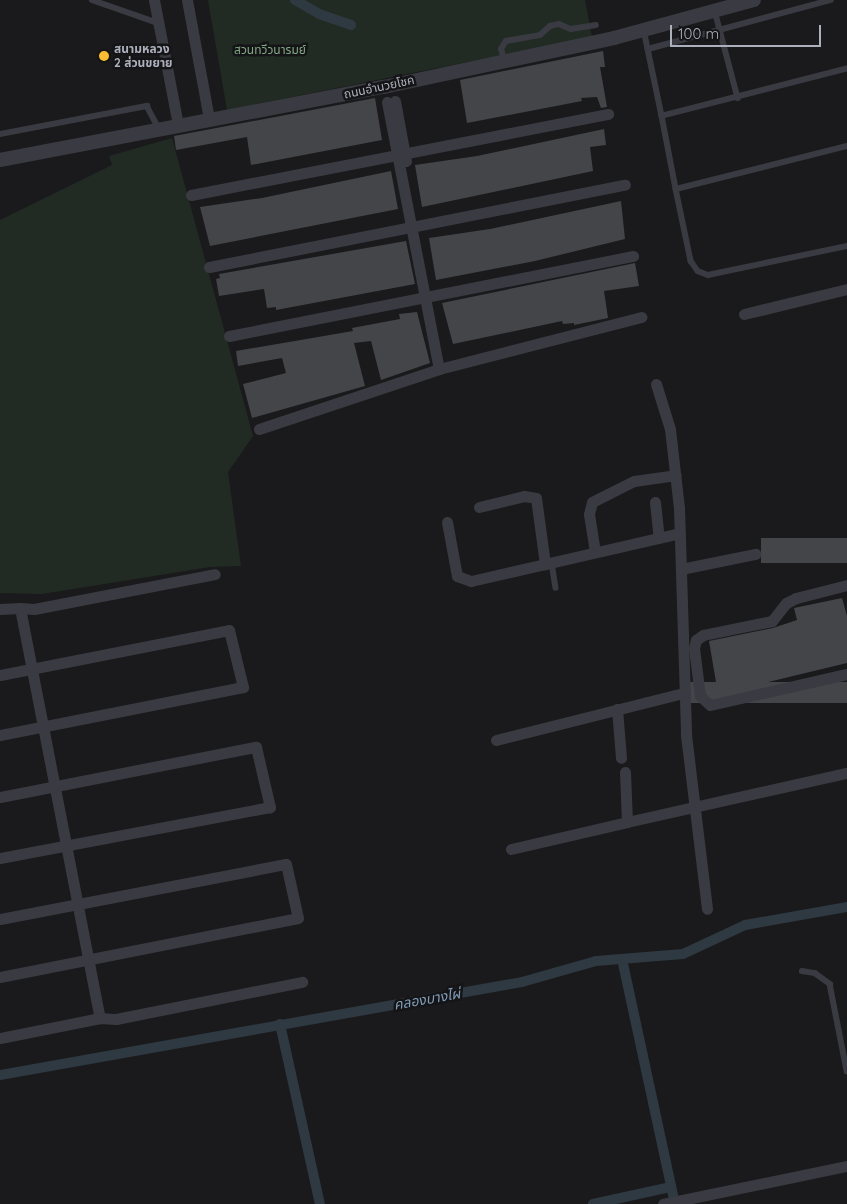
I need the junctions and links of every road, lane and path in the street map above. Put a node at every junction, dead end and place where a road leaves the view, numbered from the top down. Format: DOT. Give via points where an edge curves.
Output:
graph roads {
  1 [pos="92,0"];
  2 [pos="154,0"];
  3 [pos="187,0"];
  4 [pos="831,0"];
  5 [pos="100,1"];
  6 [pos="747,1"];
  7 [pos="715,10"];
  8 [pos="158,23"];
  9 [pos="596,25"];
  10 [pos="644,30"];
  11 [pos="719,30"];
  12 [pos="648,49"];
  13 [pos="504,60"];
  14 [pos="847,69"];
  15 [pos="389,93"];
  16 [pos="738,98"];
  17 [pos="608,114"];
  18 [pos="662,116"];
  19 [pos="209,119"];
  20 [pos="178,125"];
  21 [pos="160,129"];
  22 [pos="0,134"];
  23 [pos="847,146"];
  24 [pos="401,155"];
  25 [pos="0,160"];
  26 [pos="625,186"];
  27 [pos="676,189"];
  28 [pos="191,195"];
  29 [pos="415,227"];
  30 [pos="847,246"];
  31 [pos="633,256"];
  32 [pos="209,267"];
  33 [pos="847,289"];
  34 [pos="429,297"];
  35 [pos="744,314"];
  36 [pos="641,317"];
  37 [pos="229,336"];
  38 [pos="442,368"];
  39 [pos="656,384"];
  40 [pos="259,429"];
  41 [pos="676,475"];
  42 [pos="655,502"];
  43 [pos="479,506"];
  44 [pos="447,522"];
  45 [pos="680,533"];
  46 [pos="659,538"];
  47 [pos="595,552"];
  48 [pos="755,554"];
  49 [pos="548,564"];
  50 [pos="681,569"];
  51 [pos="215,574"];
  52 [pos="847,585"];
  53 [pos="556,588"];
  54 [pos="20,608"];
  55 [pos="0,610"];
  56 [pos="32,669"];
  57 [pos="847,674"];
  58 [pos="0,675"];
  59 [pos="684,693"];
  60 [pos="617,708"];
  61 [pos="42,727"];
  62 [pos="0,735"];
  63 [pos="496,740"];
  64 [pos="621,758"];
  65 [pos="625,772"];
  66 [pos="847,773"];
  67 [pos="54,787"];
  68 [pos="0,797"];
  69 [pos="693,806"];
  70 [pos="627,822"];
  71 [pos="66,846"];
  72 [pos="511,849"];
  73 [pos="0,858"];
  74 [pos="77,905"];
  75 [pos="706,909"];
  76 [pos="0,919"];
  77 [pos="88,960"];
  78 [pos="802,971"];
  79 [pos="0,977"];
  80 [pos="302,982"];
  81 [pos="100,1018"];
  82 [pos="0,1038"];
  83 [pos="847,1071"];
  84 [pos="847,1166"];
  85 [pos="663,1204"];
  1 -- 5 [label="lane"];
  2 -- 8 [label="street"];
  3 -- 19 [label="street"];
  4 -- 11 [label="lane"];
  5 -- 8 [label="lane"];
  6 -- 7 [label="street, ถนนอำนวยโชค"];
  7 -- 10 [label="street, ถนนอำนวยโชค"];
  7 -- 11 [label="lane"];
  8 -- 20 [label="street"];
  9 -- 13 [label="lane" via="571,30 559,24 550,26 540,35 506,41 501,49"];
  10 -- 12 [label="lane"];
  10 -- 13 [label="street, ถนนอำนวยโชค"];
  11 -- 12 [label="lane"];
  11 -- 16 [label="lane"];
  12 -- 18 [label="lane"];
  13 -- 15 [label="street, ถนนอำนวยโชค"];
  14 -- 16 [label="lane"];
  15 -- 19 [label="street, ถนนอำนวยโชค"];
  15 -- 24 [label="street"];
  16 -- 18 [label="lane"];
  17 -- 24 [label="street"];
  18 -- 27 [label="lane"];
  19 -- 20 [label="street, ถนนอำนวยโชค"];
  20 -- 21 [label="street, ถนนอำนวยโชค"];
  21 -- 22 [label="lane" via="147,106"];
  21 -- 25 [label="street, ถนนอำนวยโชค"];
  23 -- 27 [label="lane"];
  24 -- 28 [label="street"];
  24 -- 29 [label="street"];
  26 -- 29 [label="street"];
  27 -- 30 [label="lane" via="691,261 698,271 708,275"];
  29 -- 32 [label="street"];
  29 -- 34 [label="street"];
  31 -- 34 [label="street"];
  33 -- 35 [label="street"];
  34 -- 37 [label="street"];
  34 -- 38 [label="street"];
  36 -- 38 [label="street"];
  38 -- 40 [label="street"];
  39 -- 41 [label="street" via="670,429"];
  41 -- 45 [label="street"];
  41 -- 47 [label="street" via="634,481 592,502 589,514"];
  42 -- 46 [label="street"];
  43 -- 49 [label="street" via="524,496 536,498"];
  44 -- 49 [label="street" via="455,569 461,580 470,581"];
  45 -- 46 [label="street"];
  45 -- 50 [label="street"];
  46 -- 47 [label="street"];
  47 -- 49 [label="street"];
  48 -- 50 [label="street"];
  49 -- 53 [label="lane"];
  50 -- 59 [label="street"];
  51 -- 54 [label="street" via="34,609"];
  52 -- 57 [label="street" via="796,598 786,603 772,622 703,635 696,640 694,648 700,696 710,705"];
  54 -- 55 [label="street"];
  54 -- 56 [label="street"];
  56 -- 58 [label="street"];
  56 -- 61 [label="street"];
  56 -- 61 [label="street" via="229,630 243,687"];
  59 -- 60 [label="street"];
  59 -- 69 [label="street"];
  60 -- 63 [label="street"];
  60 -- 64 [label="street"];
  61 -- 62 [label="street"];
  61 -- 67 [label="street"];
  65 -- 70 [label="street"];
  66 -- 69 [label="street"];
  67 -- 68 [label="street"];
  67 -- 71 [label="street"];
  67 -- 71 [label="street" via="256,747 270,807"];
  69 -- 70 [label="street"];
  69 -- 75 [label="street"];
  70 -- 72 [label="street"];
  71 -- 73 [label="street"];
  71 -- 74 [label="street"];
  74 -- 76 [label="street"];
  74 -- 77 [label="street"];
  74 -- 77 [label="street" via="286,864 298,918"];
  77 -- 79 [label="street"];
  77 -- 81 [label="street"];
  78 -- 83 [label="lane" via="815,973 830,984"];
  80 -- 81 [label="street" via="116,1019"];
  81 -- 82 [label="street"];
  84 -- 85 [label="street"];
}
